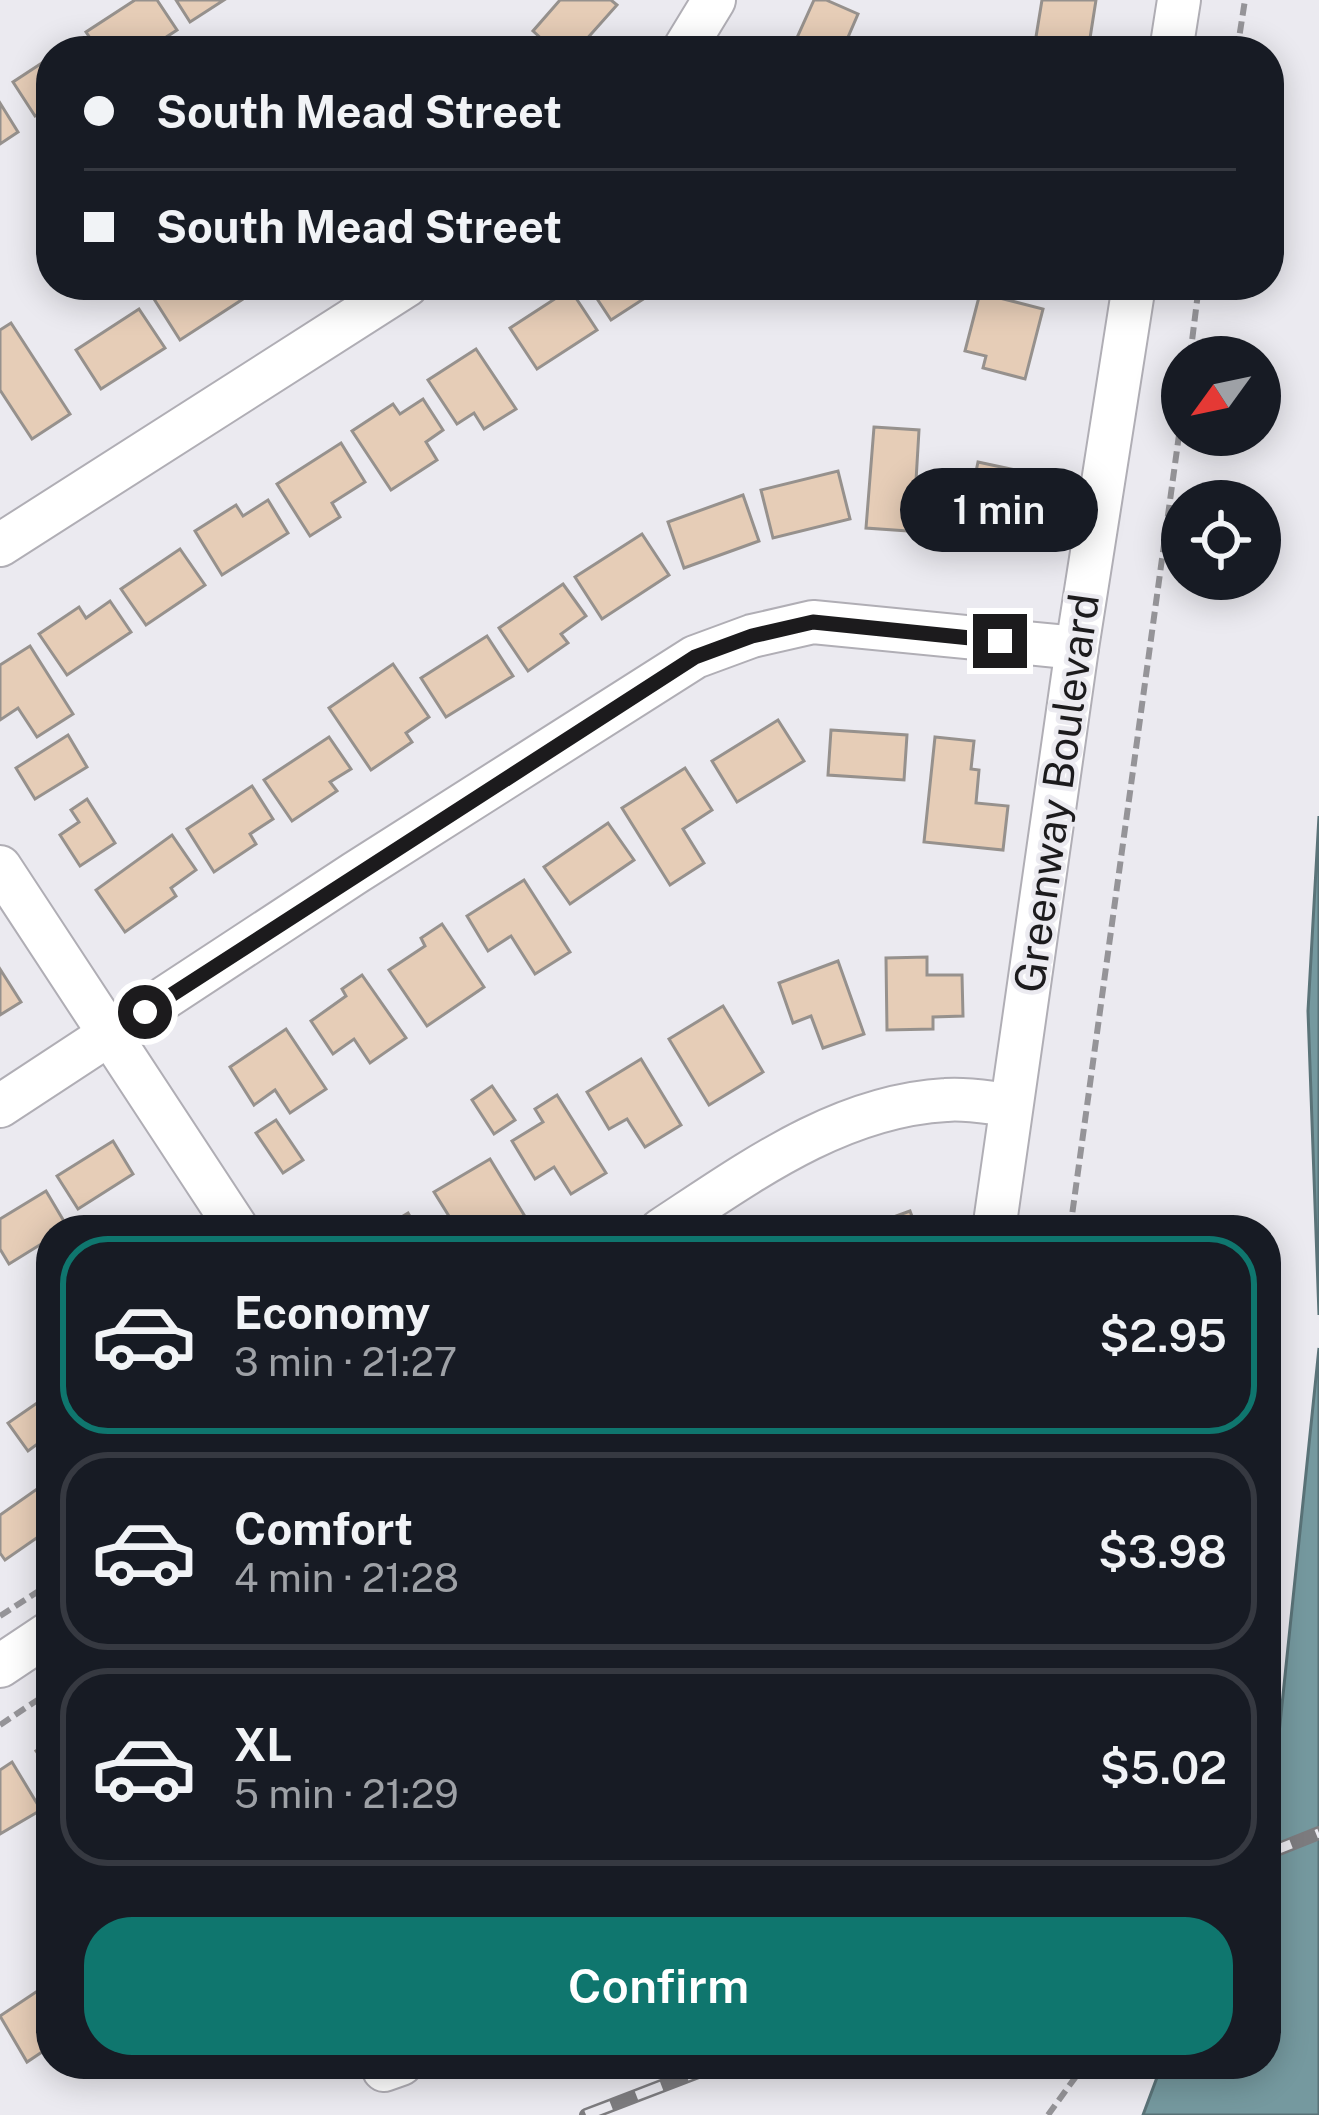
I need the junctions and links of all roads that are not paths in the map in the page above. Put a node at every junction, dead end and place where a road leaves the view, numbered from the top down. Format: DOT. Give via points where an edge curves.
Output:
graph roads {
  1 [pos="714,0"];
  2 [pos="1179,0"];
  3 [pos="692,36"];
  4 [pos="1173,36"];
  5 [pos="384,300"];
  6 [pos="1132,300"];
  7 [pos="0,545"];
  8 [pos="1077,648"];
  9 [pos="0,867"];
  10 [pos="110,1035"];
  11 [pos="1011,1105"];
  12 [pos="0,1106"];
  13 [pos="228,1215"];
  14 [pos="685,1215"];
  15 [pos="996,1215"];
  16 [pos="36,1642"];
  17 [pos="0,1666"];
  1 -- 3 [label="street"];
  2 -- 4 [label="street"];
  5 -- 7 [label="street"];
  6 -- 8 [label="street, Greenway Boulevard"];
  8 -- 10 [label="street" via="813,622 695,657"];
  8 -- 11 [label="street, Greenway Boulevard"];
  9 -- 10 [label="street"];
  10 -- 12 [label="street"];
  10 -- 13 [label="street"];
  11 -- 14 [label="street" via="948,1099 885,1109 801,1141"];
  11 -- 15 [label="street, Greenway Boulevard"];
  16 -- 17 [label="street"];
}
